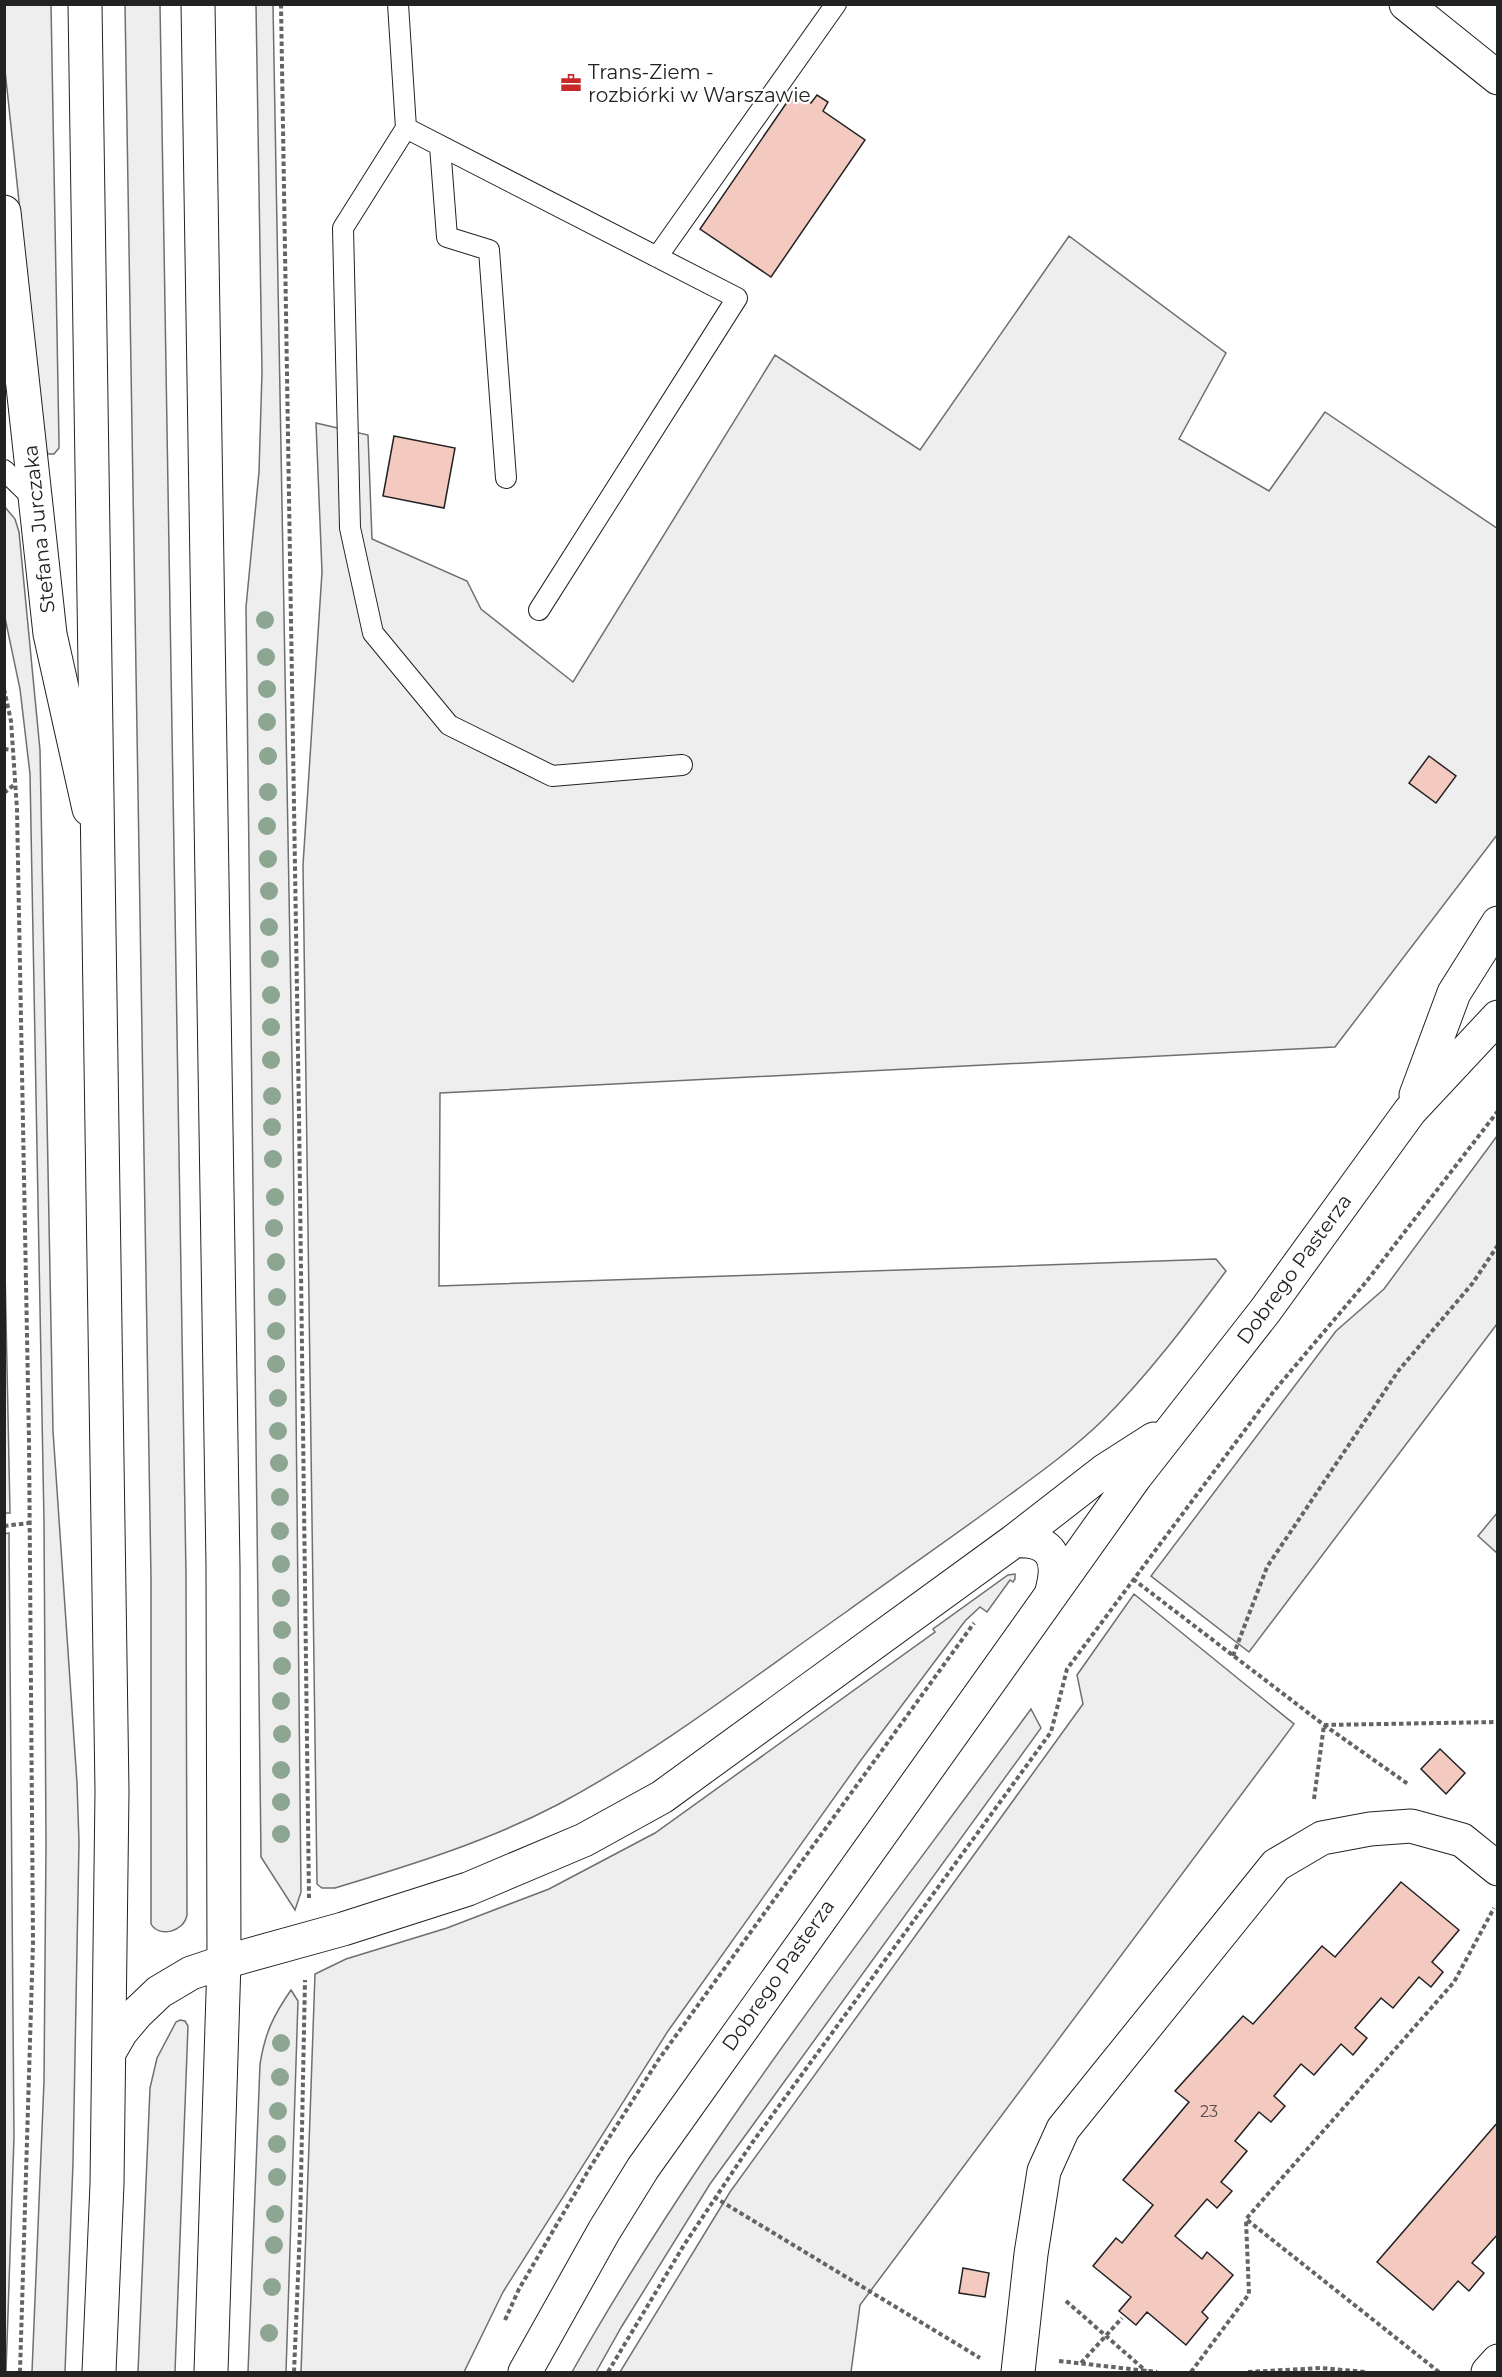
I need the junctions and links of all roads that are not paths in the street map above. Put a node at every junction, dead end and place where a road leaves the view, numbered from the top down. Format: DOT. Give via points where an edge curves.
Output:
graph roads {
  1 [pos="85,4"];
  2 [pos="198,4"];
  3 [pos="398,4"];
  4 [pos="836,4"];
  5 [pos="1406,4"];
  6 [pos="1497,78"];
  7 [pos="406,129"];
  8 [pos="440,146"];
  9 [pos="4,212"];
  10 [pos="657,257"];
  11 [pos="4,470"];
  12 [pos="506,478"];
  13 [pos="36,502"];
  14 [pos="539,610"];
  15 [pos="682,765"];
  16 [pos="97,843"];
  17 [pos="1497,923"];
  18 [pos="1497,1017"];
  19 [pos="1410,1111"];
  20 [pos="1175,1425"];
  21 [pos="1014,1541"];
  22 [pos="1052,1591"];
  23 [pos="1497,1869"];
  24 [pos="224,1962"];
  25 [pos="110,2051"];
  26 [pos="1497,2361"];
  27 [pos="1019,2365"];
  28 [pos="99,2373"];
  29 [pos="211,2373"];
  30 [pos="525,2373"];
  31 [pos="1488,2373"];
  1 -- 16 [label="street"];
  2 -- 24 [label="street" via="223,1554"];
  3 -- 7 [label="lane"];
  4 -- 10 [label="lane"];
  5 -- 6 [label="street"];
  7 -- 8 [label="lane"];
  7 -- 15 [label="lane" via="343,228 350,528 373,633 449,725 552,776"];
  8 -- 10 [label="lane"];
  8 -- 12 [label="lane" via="447,237 489,250"];
  9 -- 13 [label="street, Stefana Jurczaka"];
  10 -- 14 [label="lane" via="737,298"];
  11 -- 13 [label="lane"];
  13 -- 16 [label="street, Stefana Jurczaka" via="50,634"];
  16 -- 25 [label="street" via="112,1791"];
  17 -- 19 [label="street, Dobrego Pasterza" via="1454,993"];
  18 -- 19 [label="street, Dobrego Pasterza"];
  19 -- 20 [label="street, Dobrego Pasterza" via="1265,1311"];
  20 -- 21 [label="street, Dobrego Pasterza" via="1104,1471"];
  20 -- 22 [label="street, Dobrego Pasterza"];
  21 -- 22 [label="street, Dobrego Pasterza" via="1039,1543 1049,1551 1057,1566"];
  21 -- 24 [label="street, Dobrego Pasterza" via="662,1797 584,1840 468,1889"];
  22 -- 30 [label="street, Dobrego Pasterza" via="655,2150 604,2231"];
  23 -- 27 [label="street" via="1462,1840 1411,1826 1322,1838 1276,1865 1063,2129 1044,2171"];
  24 -- 25 [label="street, Dobrego Pasterza" via="191,1973 159,1992 137,2013"];
  24 -- 29 [label="street"];
  25 -- 28 [label="street"];
  26 -- 31 [label="street"];
}
